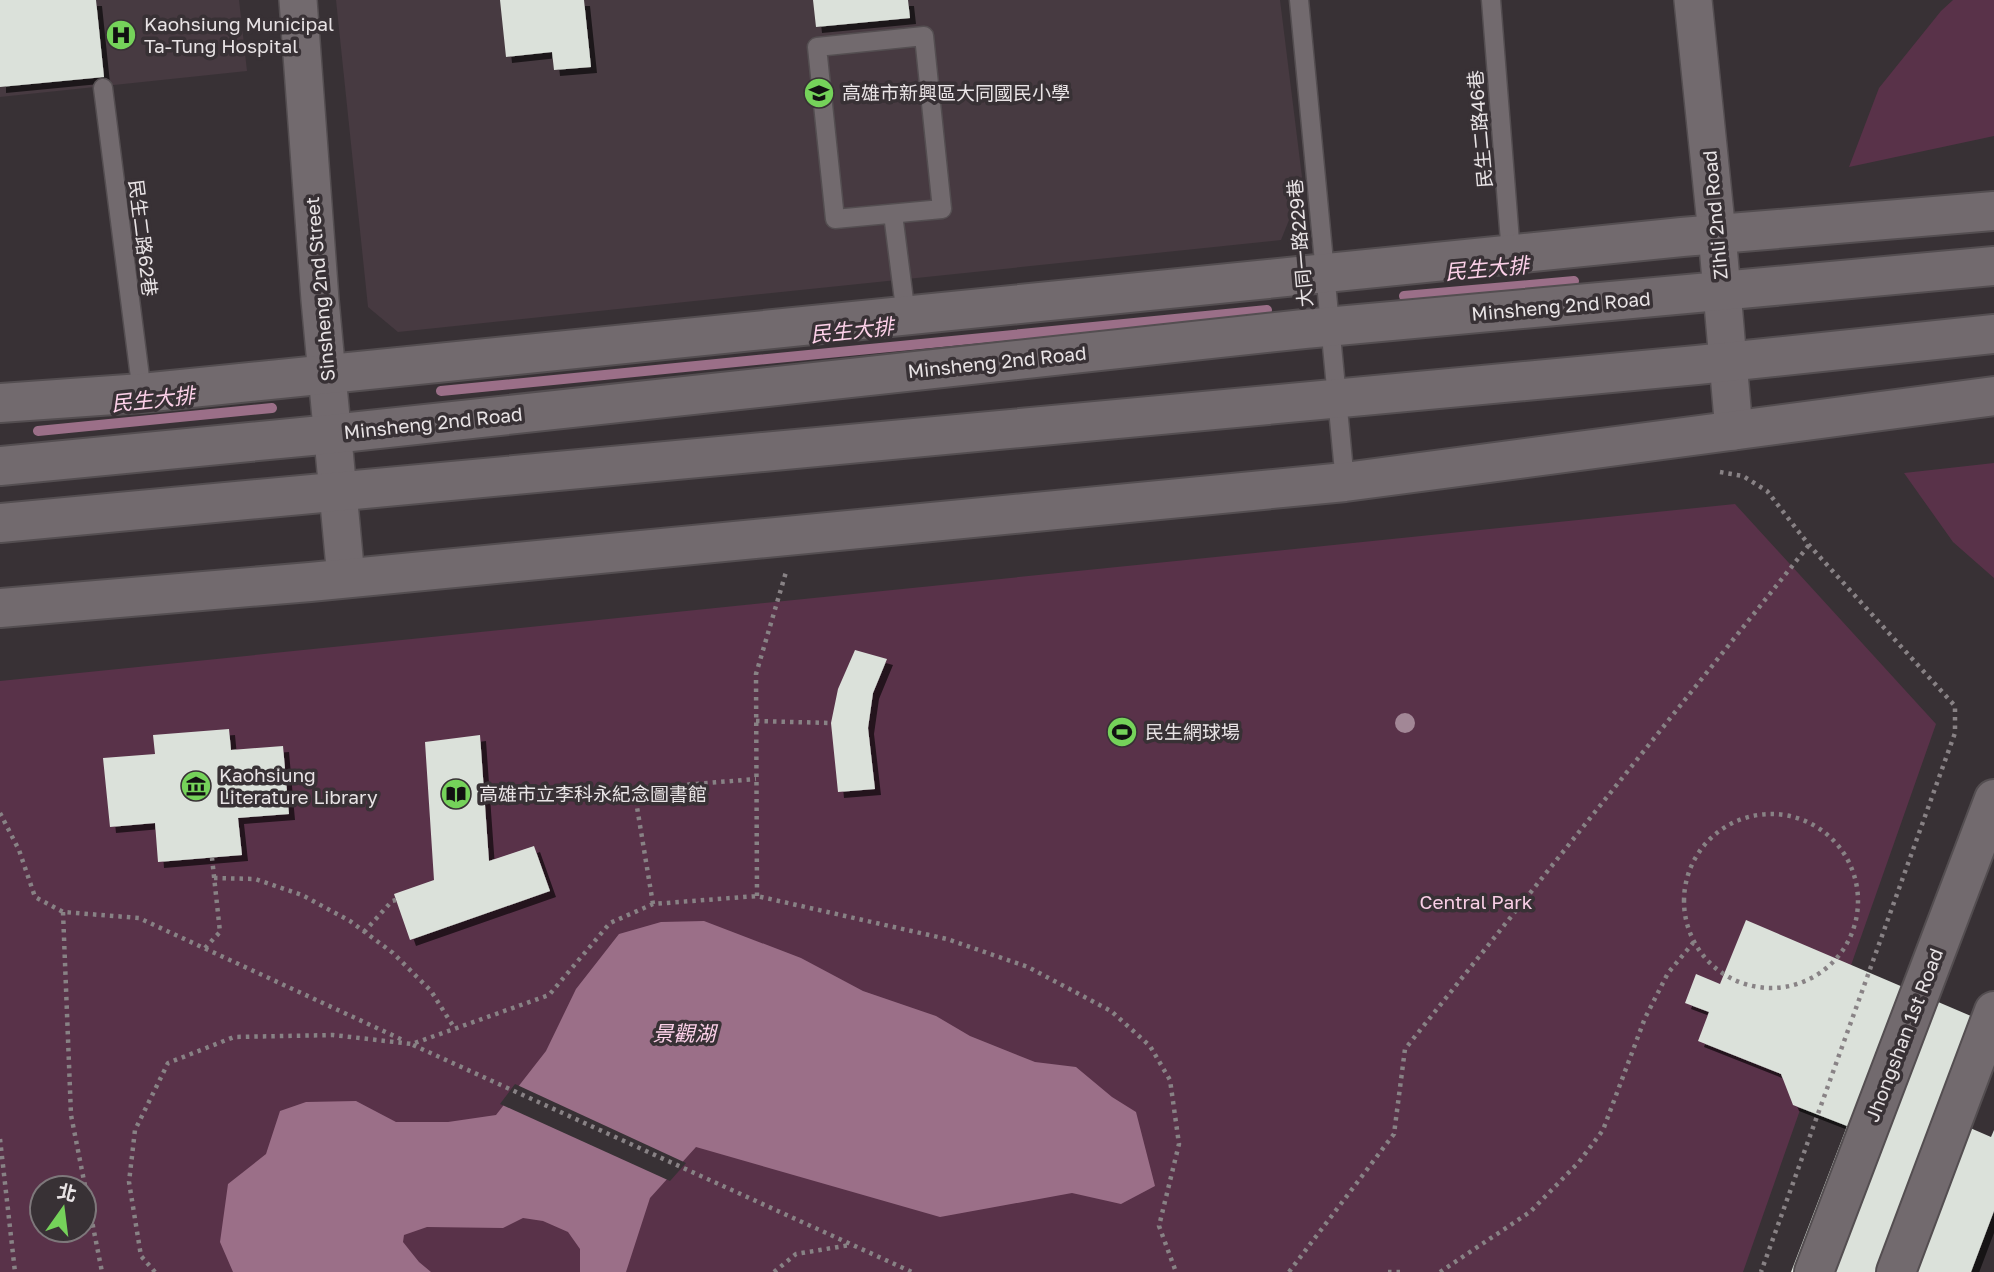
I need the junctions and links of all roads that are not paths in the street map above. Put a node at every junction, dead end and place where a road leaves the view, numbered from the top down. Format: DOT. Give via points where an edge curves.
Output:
graph roads {
  1 [pos="298,0"];
  2 [pos="1299,0"];
  3 [pos="1491,0"];
  4 [pos="1693,0"];
  5 [pos="103,88"];
  6 [pos="1994,211"];
  7 [pos="893,214"];
  8 [pos="1717,234"];
  9 [pos="1511,254"];
  10 [pos="1994,266"];
  11 [pos="1324,273"];
  12 [pos="1722,292"];
  13 [pos="906,316"];
  14 [pos="1329,327"];
  15 [pos="1994,334"];
  16 [pos="1728,362"];
  17 [pos="327,374"];
  18 [pos="142,393"];
  19 [pos="1994,396"];
  20 [pos="1336,399"];
  21 [pos="0,403"];
  22 [pos="1734,431"];
  23 [pos="332,434"];
  24 [pos="0,466"];
  25 [pos="1345,482"];
  26 [pos="338,493"];
  27 [pos="0,523"];
  28 [pos="346,578"];
  29 [pos="0,608"];
  30 [pos="1994,799"];
  31 [pos="1994,1011"];
  32 [pos="1814,1272"];
  33 [pos="1896,1272"];
  1 -- 17 [label="street, Sinsheng 2nd Street"];
  2 -- 11 [label="lane, 大同一路229巷"];
  3 -- 9 [label="lane, 民生二路46巷"];
  4 -- 8 [label="street, Zihli 2nd Road"];
  5 -- 18 [label="lane, 民生二路62巷"];
  6 -- 8 [label="main road"];
  7 -- 7 [label="lane" via="942,209 924,36 817,47 835,219"];
  7 -- 13 [label="lane"];
  8 -- 9 [label="main road"];
  8 -- 12 [label="street, Zihli 2nd Road"];
  9 -- 11 [label="main road"];
  10 -- 12 [label="main road, Minsheng 2nd Road"];
  11 -- 13 [label="main road"];
  11 -- 14 [label="lane, 大同一路229巷"];
  12 -- 14 [label="main road, Minsheng 2nd Road"];
  12 -- 16 [label="street, Zihli 2nd Road"];
  13 -- 17 [label="main road"];
  14 -- 20 [label="lane, 大同一路229巷"];
  14 -- 23 [label="main road, Minsheng 2nd Road"];
  15 -- 16 [label="main road"];
  16 -- 20 [label="main road"];
  16 -- 22 [label="street, Zihli 2nd Road"];
  17 -- 18 [label="main road"];
  17 -- 23 [label="street, Sinsheng 2nd Street"];
  18 -- 21 [label="main road"];
  19 -- 22 [label="main road"];
  20 -- 25 [label="lane, 大同一路229巷"];
  20 -- 26 [label="main road"];
  22 -- 25 [label="main road"];
  23 -- 24 [label="main road, Minsheng 2nd Road"];
  23 -- 26 [label="street, Sinsheng 2nd Street"];
  25 -- 28 [label="main road"];
  26 -- 27 [label="main road"];
  26 -- 28 [label="street, Sinsheng 2nd Street"];
  28 -- 29 [label="main road"];
  30 -- 32 [label="main road, Jhongshan 1st Road"];
  31 -- 33 [label="main road"];
}
